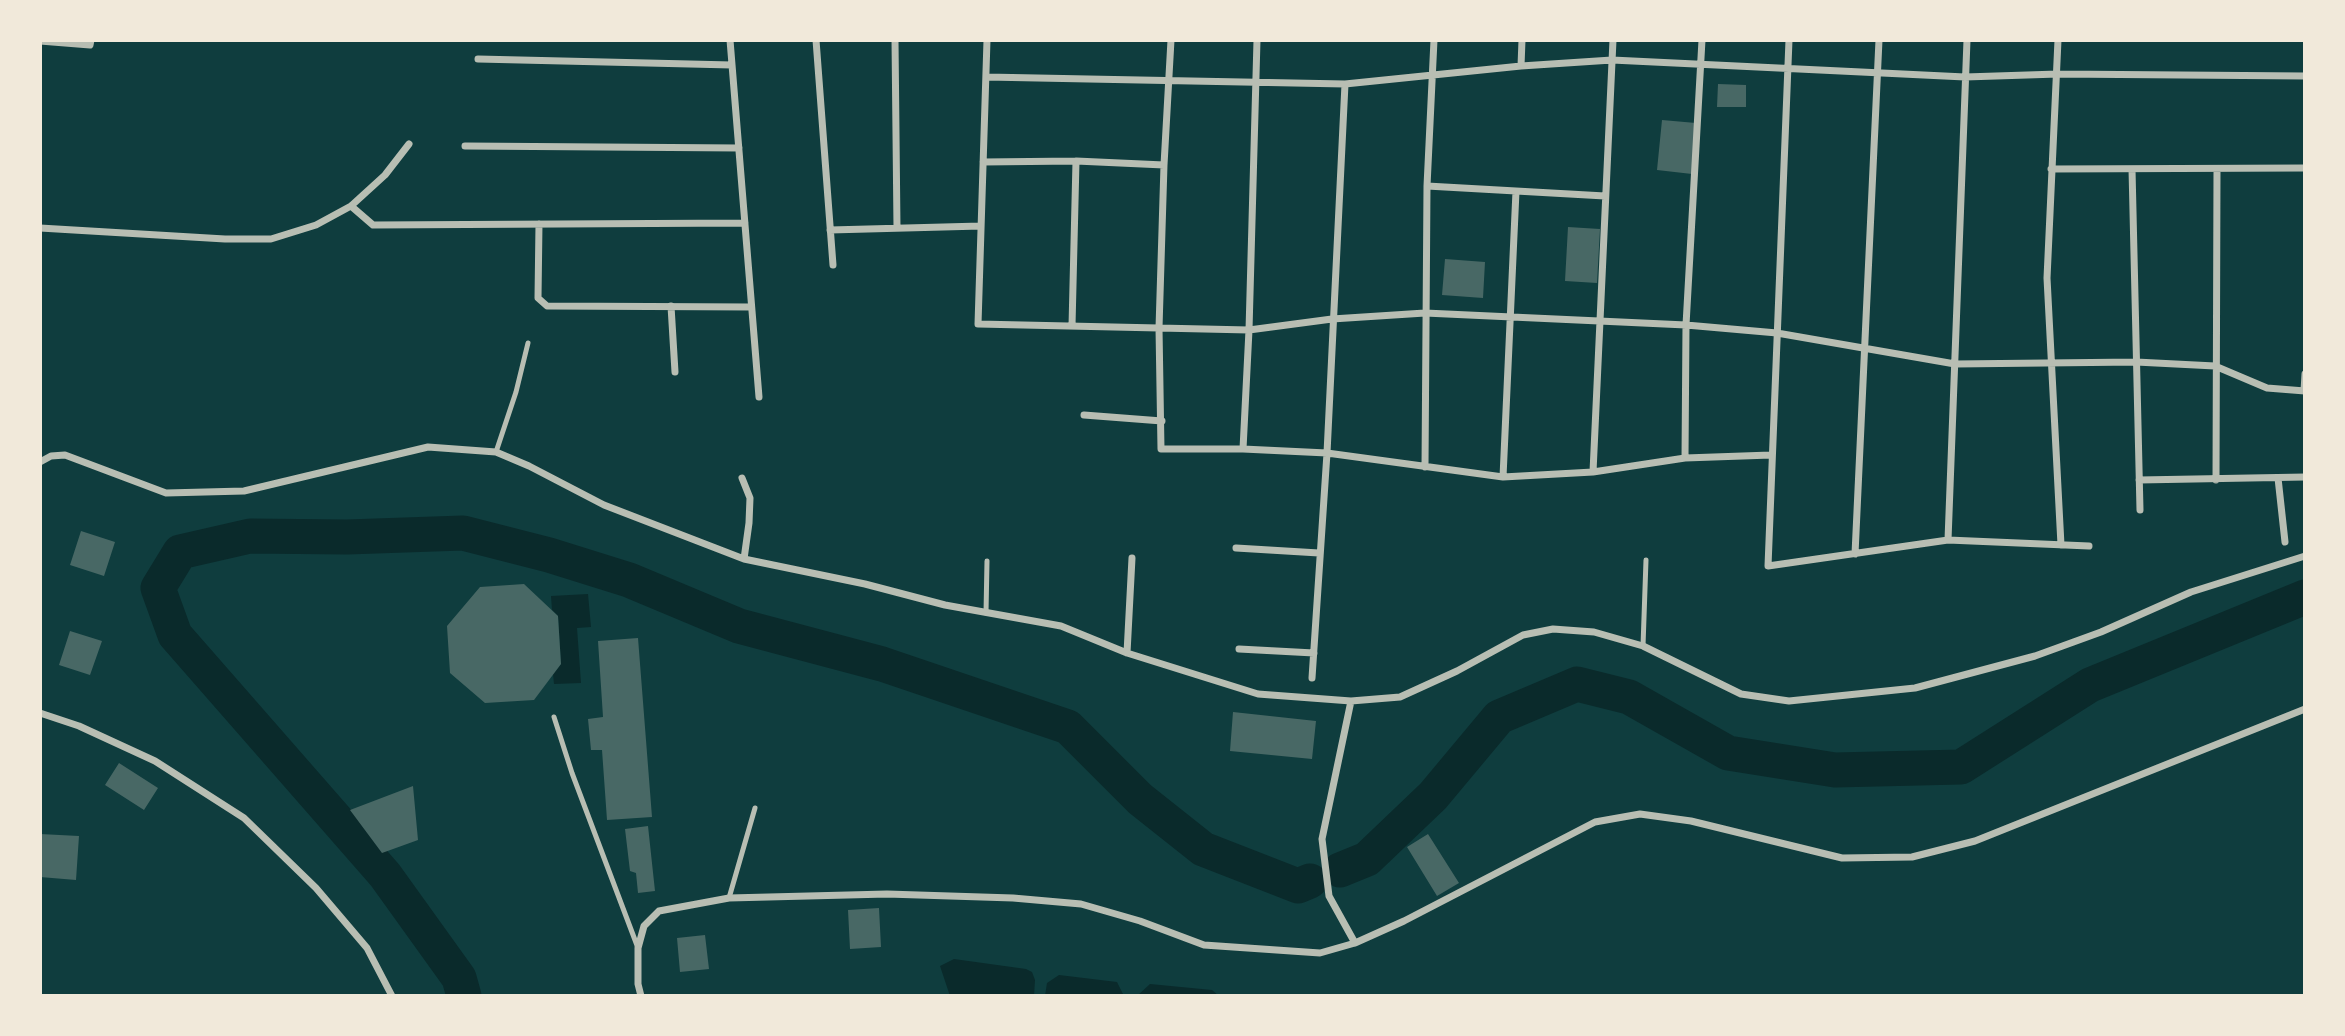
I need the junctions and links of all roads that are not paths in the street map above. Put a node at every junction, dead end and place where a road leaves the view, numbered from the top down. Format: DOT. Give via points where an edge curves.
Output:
graph roads {
  1 [pos="730,40"];
  2 [pos="816,40"];
  3 [pos="895,40"];
  4 [pos="987,40"];
  5 [pos="1171,40"];
  6 [pos="1257,40"];
  7 [pos="1434,40"];
  8 [pos="1521,40"];
  9 [pos="1613,40"];
  10 [pos="1702,40"];
  11 [pos="1789,40"];
  12 [pos="1879,40"];
  13 [pos="1967,40"];
  14 [pos="2058,40"];
  15 [pos="40,41"];
  16 [pos="90,43"];
  17 [pos="478,59"];
  18 [pos="1612,60"];
  19 [pos="732,65"];
  20 [pos="1521,66"];
  21 [pos="1700,66"];
  22 [pos="1787,69"];
  23 [pos="1878,72"];
  24 [pos="2058,74"];
  25 [pos="1431,76"];
  26 [pos="1965,76"];
  27 [pos="2305,76"];
  28 [pos="986,77"];
  29 [pos="1170,81"];
  30 [pos="1255,83"];
  31 [pos="1345,84"];
  32 [pos="409,144"];
  33 [pos="465,146"];
  34 [pos="739,148"];
  35 [pos="1076,161"];
  36 [pos="983,162"];
  37 [pos="1164,165"];
  38 [pos="2305,167"];
  39 [pos="2051,169"];
  40 [pos="2132,169"];
  41 [pos="2217,169"];
  42 [pos="1427,186"];
  43 [pos="1516,191"];
  44 [pos="1605,196"];
  45 [pos="351,206"];
  46 [pos="745,223"];
  47 [pos="539,224"];
  48 [pos="981,226"];
  49 [pos="40,228"];
  50 [pos="897,228"];
  51 [pos="830,230"];
  52 [pos="833,265"];
  53 [pos="671,306"];
  54 [pos="751,307"];
  55 [pos="1424,313"];
  56 [pos="1511,318"];
  57 [pos="1332,319"];
  58 [pos="1600,322"];
  59 [pos="1686,325"];
  60 [pos="1072,326"];
  61 [pos="1159,328"];
  62 [pos="1249,330"];
  63 [pos="1777,333"];
  64 [pos="528,343"];
  65 [pos="1864,349"];
  66 [pos="2136,362"];
  67 [pos="2051,363"];
  68 [pos="1955,364"];
  69 [pos="2215,366"];
  70 [pos="675,372"];
  71 [pos="2305,374"];
  72 [pos="2304,391"];
  73 [pos="758,397"];
  74 [pos="1084,415"];
  75 [pos="1162,421"];
  76 [pos="1243,449"];
  77 [pos="496,453"];
  78 [pos="1327,453"];
  79 [pos="1771,455"];
  80 [pos="1685,458"];
  81 [pos="40,462"];
  82 [pos="1425,467"];
  83 [pos="1593,472"];
  84 [pos="1503,477"];
  85 [pos="2305,477"];
  86 [pos="742,478"];
  87 [pos="2278,478"];
  88 [pos="2139,480"];
  89 [pos="2216,480"];
  90 [pos="2140,510"];
  91 [pos="1948,540"];
  92 [pos="2285,542"];
  93 [pos="2062,545"];
  94 [pos="2090,546"];
  95 [pos="1236,548"];
  96 [pos="1320,554"];
  97 [pos="1855,554"];
  98 [pos="2305,556"];
  99 [pos="1132,558"];
  100 [pos="744,559"];
  101 [pos="1646,560"];
  102 [pos="987,561"];
  103 [pos="986,613"];
  104 [pos="1643,646"];
  105 [pos="1239,649"];
  106 [pos="1127,653"];
  107 [pos="1314,653"];
  108 [pos="1312,678"];
  109 [pos="1351,701"];
  110 [pos="2305,709"];
  111 [pos="40,713"];
  112 [pos="554,717"];
  113 [pos="755,808"];
  114 [pos="729,898"];
  115 [pos="1355,943"];
  116 [pos="638,948"];
  117 [pos="392,996"];
  118 [pos="641,996"];
  1 -- 19 [label="street"];
  2 -- 51 [label="street"];
  3 -- 50 [label="street"];
  4 -- 28 [label="street"];
  5 -- 29 [label="street"];
  6 -- 30 [label="street"];
  7 -- 25 [label="street"];
  8 -- 20 [label="street"];
  9 -- 18 [label="street"];
  10 -- 21 [label="street"];
  11 -- 22 [label="street"];
  12 -- 23 [label="street"];
  13 -- 26 [label="street"];
  14 -- 24 [label="street"];
  15 -- 16 [label="street"];
  17 -- 19 [label="street"];
  18 -- 20 [label="street"];
  18 -- 21 [label="street"];
  18 -- 44 [label="street"];
  19 -- 34 [label="street"];
  20 -- 25 [label="street"];
  21 -- 22 [label="street"];
  21 -- 59 [label="street"];
  22 -- 23 [label="street"];
  22 -- 63 [label="street"];
  23 -- 26 [label="street"];
  23 -- 65 [label="street"];
  24 -- 26 [label="street"];
  24 -- 27 [label="street"];
  24 -- 39 [label="street"];
  25 -- 31 [label="street"];
  25 -- 42 [label="street"];
  26 -- 68 [label="street"];
  28 -- 29 [label="street"];
  28 -- 36 [label="street"];
  29 -- 30 [label="street"];
  29 -- 37 [label="street"];
  30 -- 31 [label="street"];
  30 -- 62 [label="street"];
  31 -- 57 [label="street"];
  32 -- 45 [label="street" via="385,175"];
  33 -- 34 [label="street"];
  34 -- 46 [label="street"];
  35 -- 36 [label="street"];
  35 -- 37 [label="street"];
  35 -- 60 [label="street"];
  36 -- 48 [label="street"];
  37 -- 61 [label="street"];
  38 -- 41 [label="street"];
  39 -- 40 [label="street"];
  39 -- 67 [label="street" via="2047,278"];
  40 -- 41 [label="street"];
  40 -- 66 [label="street"];
  41 -- 69 [label="street"];
  42 -- 43 [label="street"];
  42 -- 55 [label="street"];
  43 -- 44 [label="street"];
  43 -- 56 [label="street"];
  44 -- 58 [label="street"];
  45 -- 47 [label="street" via="373,225"];
  45 -- 49 [label="street" via="316,225 271,239"];
  46 -- 47 [label="street"];
  46 -- 54 [label="street"];
  47 -- 53 [label="street" via="538,298 547,306"];
  48 -- 50 [label="street"];
  48 -- 60 [label="street" via="978,324"];
  50 -- 51 [label="street"];
  51 -- 52 [label="street"];
  53 -- 54 [label="street"];
  53 -- 70 [label="street"];
  54 -- 73 [label="street"];
  55 -- 56 [label="street"];
  55 -- 57 [label="street"];
  55 -- 82 [label="street"];
  56 -- 58 [label="street"];
  56 -- 84 [label="street"];
  57 -- 62 [label="street"];
  57 -- 78 [label="street"];
  58 -- 59 [label="street"];
  58 -- 83 [label="street"];
  59 -- 63 [label="street"];
  59 -- 80 [label="street"];
  60 -- 61 [label="street"];
  61 -- 62 [label="street"];
  61 -- 75 [label="street"];
  62 -- 76 [label="street"];
  63 -- 65 [label="street"];
  63 -- 79 [label="street"];
  64 -- 77 [label="lane"];
  65 -- 68 [label="street"];
  65 -- 97 [label="street"];
  66 -- 67 [label="street"];
  66 -- 69 [label="street"];
  66 -- 88 [label="street"];
  67 -- 68 [label="street"];
  67 -- 93 [label="street"];
  68 -- 91 [label="street"];
  69 -- 72 [label="street" via="2267,388"];
  69 -- 89 [label="street"];
  71 -- 72 [label="street"];
  74 -- 75 [label="street"];
  75 -- 76 [label="street" via="1161,449"];
  76 -- 78 [label="street"];
  77 -- 81 [label="street" via="428,447 244,491 166,493 65,455"];
  77 -- 100 [label="street" via="604,505"];
  78 -- 82 [label="street"];
  78 -- 96 [label="street"];
  79 -- 80 [label="street"];
  79 -- 97 [label="street" via="1768,566"];
  80 -- 83 [label="street"];
  82 -- 84 [label="street"];
  83 -- 84 [label="street"];
  85 -- 87 [label="street"];
  86 -- 100 [label="street" via="750,498"];
  87 -- 89 [label="street"];
  87 -- 92 [label="street"];
  88 -- 89 [label="street"];
  88 -- 90 [label="street"];
  91 -- 93 [label="street"];
  91 -- 97 [label="street"];
  93 -- 94 [label="street"];
  95 -- 96 [label="street"];
  96 -- 107 [label="street"];
  98 -- 104 [label="street" via="2191,592 2035,656 1915,688 1789,701 1741,694"];
  99 -- 106 [label="street"];
  100 -- 103 [label="street"];
  101 -- 104 [label="lane"];
  102 -- 103 [label="lane"];
  103 -- 106 [label="street" via="1061,626"];
  104 -- 109 [label="street" via="1594,632 1553,629 1523,635 1400,697"];
  105 -- 107 [label="street"];
  106 -- 109 [label="street" via="1258,695"];
  107 -- 108 [label="street"];
  109 -- 115 [label="street" via="1322,839 1329,896"];
  110 -- 115 [label="street" via="1975,841 1912,857 1842,858 1691,821 1640,814 1595,822"];
  111 -- 117 [label="street" via="155,761 244,818 316,888 367,948"];
  112 -- 116 [label="lane"];
  113 -- 114 [label="lane"];
  114 -- 115 [label="street" via="887,894 1013,898 1081,904 1204,945 1320,953"];
  114 -- 116 [label="street" via="659,911 644,926"];
  116 -- 118 [label="street"];
}
